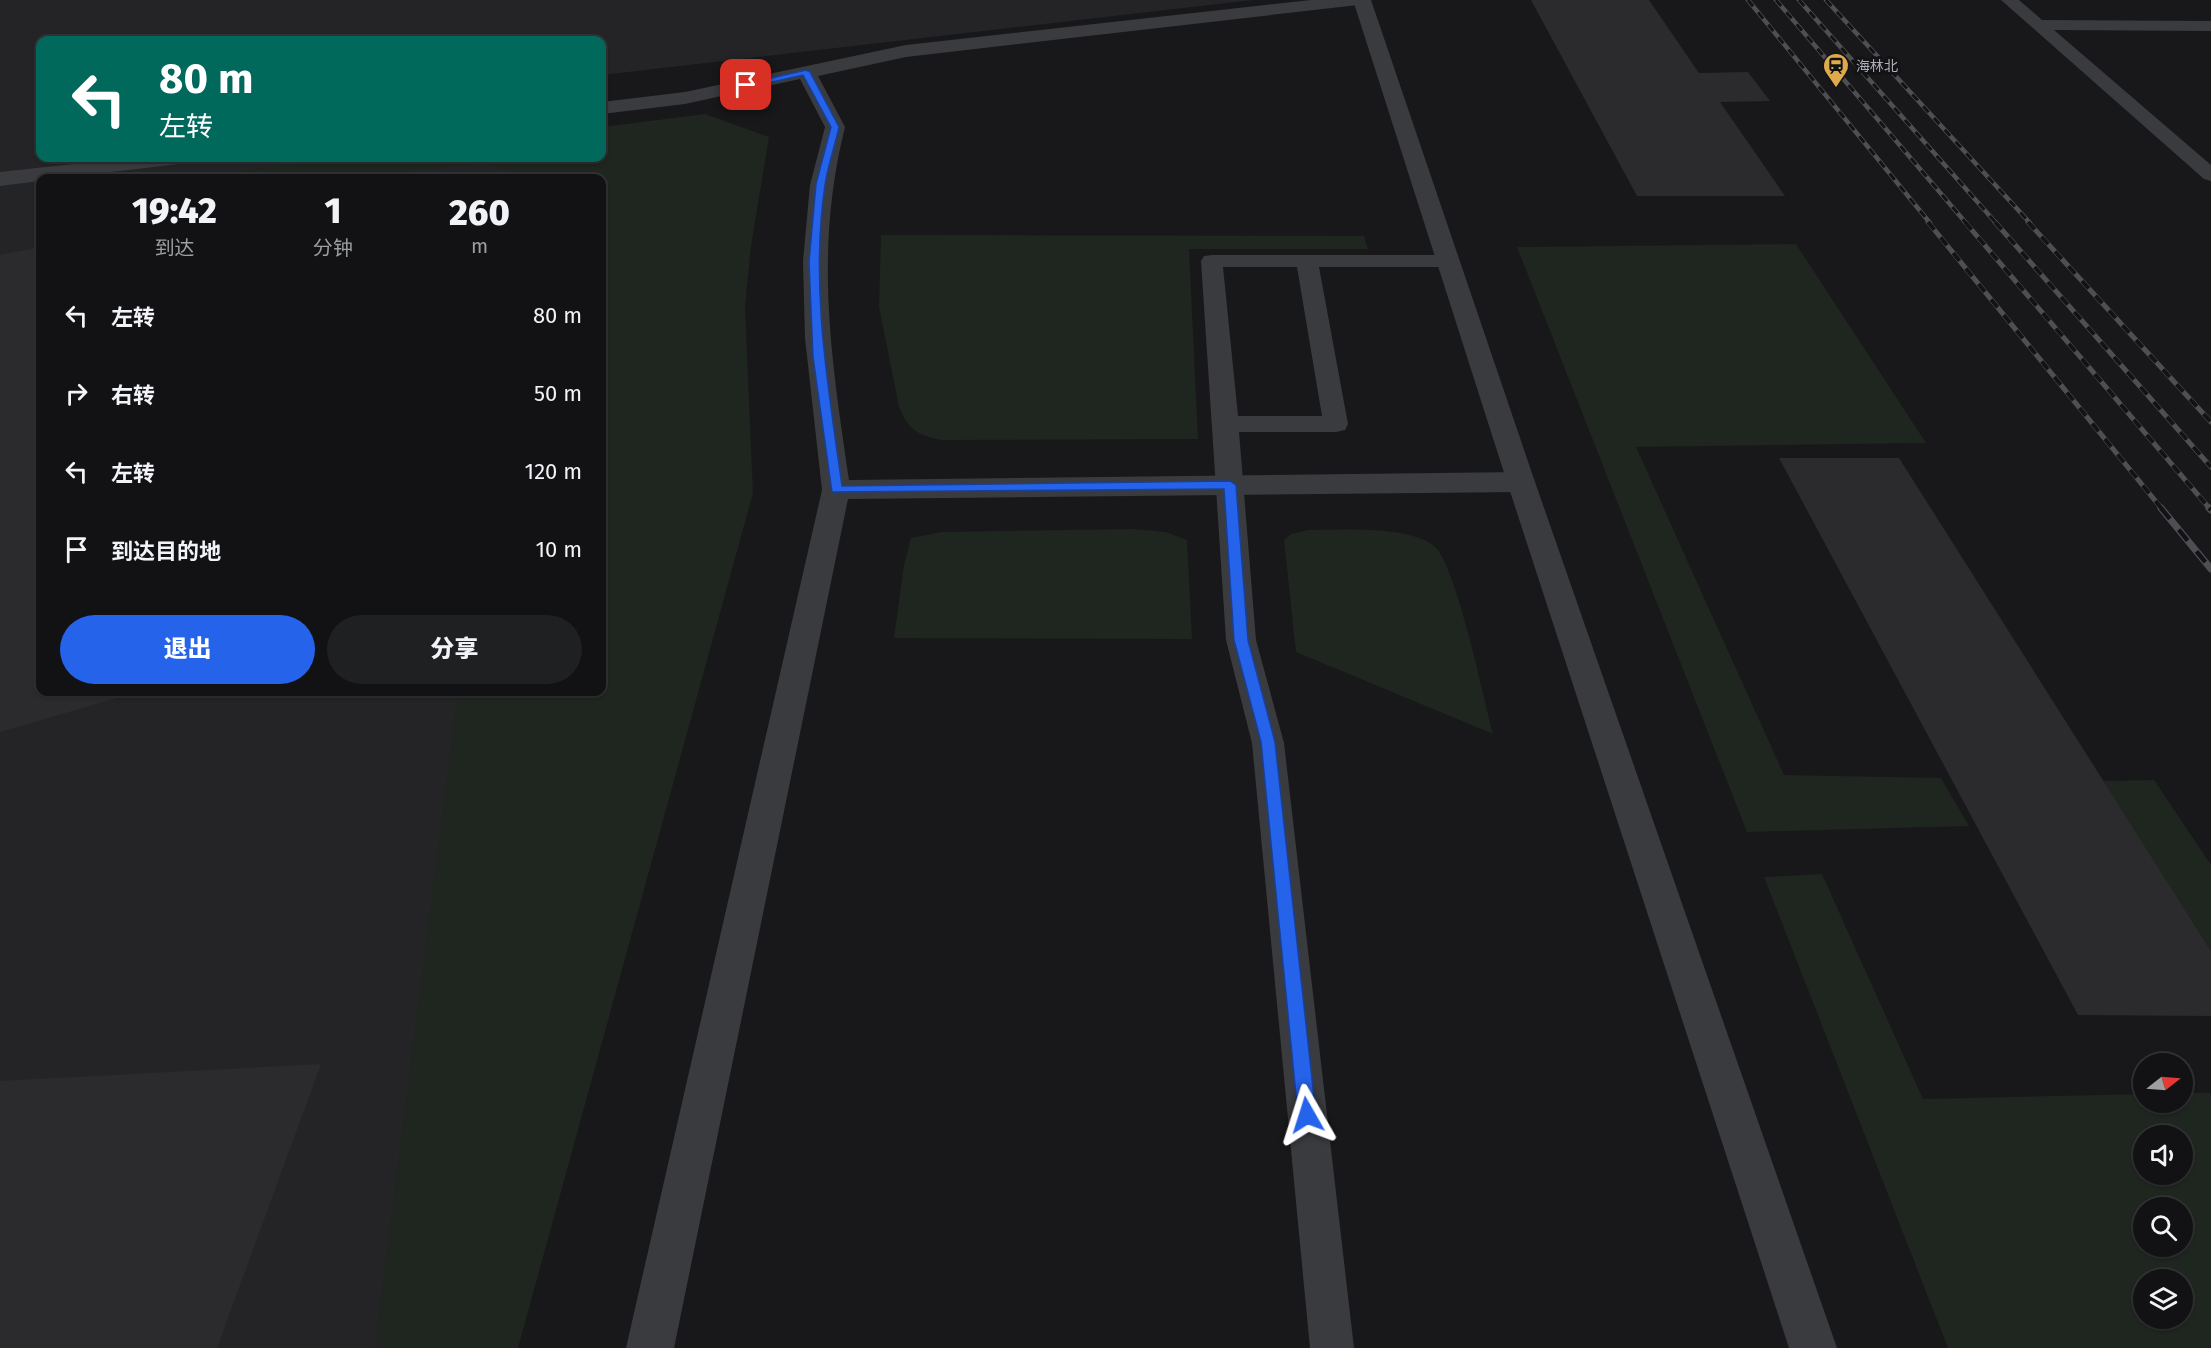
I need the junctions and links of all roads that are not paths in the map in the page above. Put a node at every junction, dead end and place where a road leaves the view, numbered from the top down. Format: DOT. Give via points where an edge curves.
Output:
graph roads {
  1 [pos="1358,0"];
  2 [pos="1362,0"];
  3 [pos="2009,0"];
  4 [pos="2038,26"];
  5 [pos="2211,26"];
  6 [pos="806,72"];
  7 [pos="606,108"];
  8 [pos="143,162"];
  9 [pos="2211,176"];
  10 [pos="0,178"];
  11 [pos="1307,261"];
  12 [pos="1448,261"];
  13 [pos="1226,424"];
  14 [pos="1521,482"];
  15 [pos="1230,485"];
  16 [pos="836,490"];
  17 [pos="650,1348"];
  18 [pos="1332,1348"];
  19 [pos="1812,1348"];
  1 -- 6 [label="street" via="906,51"];
  2 -- 12 [label="street"];
  3 -- 4 [label="lane"];
  4 -- 5 [label="lane"];
  4 -- 9 [label="lane"];
  6 -- 7 [label="street" via="686,98"];
  6 -- 16 [label="street" via="835,127 821,184 814,262 818,357"];
  8 -- 10 [label="street"];
  11 -- 12 [label="lane"];
  11 -- 13 [label="lane" via="1212,261"];
  11 -- 13 [label="lane" via="1336,424"];
  12 -- 14 [label="street"];
  13 -- 15 [label="lane"];
  14 -- 15 [label="street"];
  14 -- 19 [label="street"];
  15 -- 16 [label="street"];
  15 -- 18 [label="lane" via="1241,640 1268,742"];
  16 -- 17 [label="street"];
}
